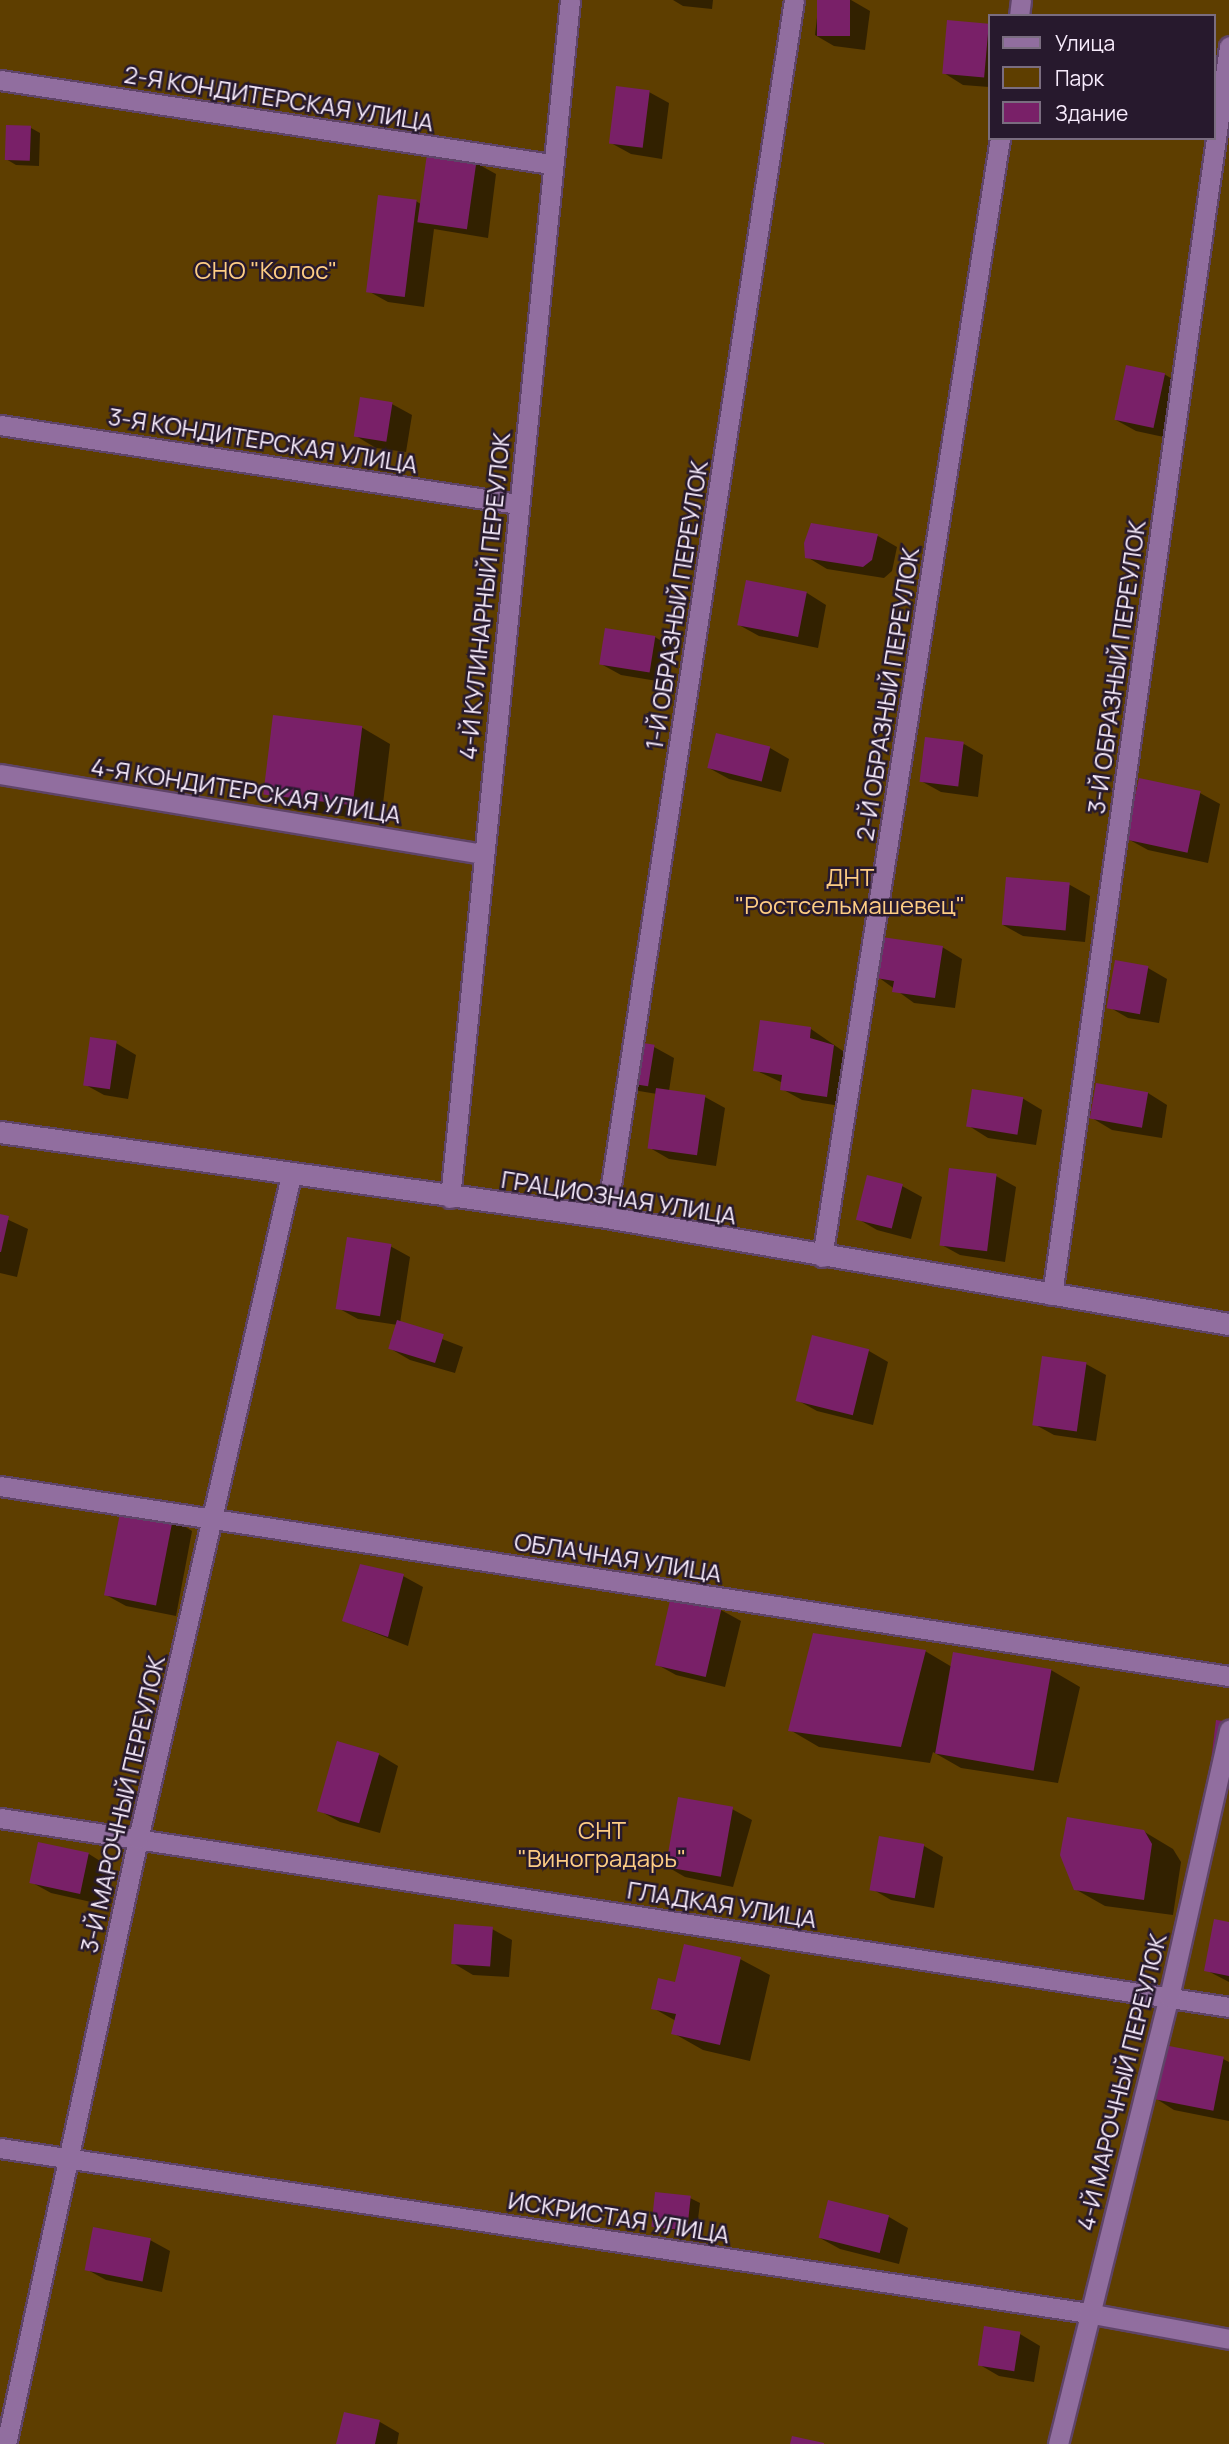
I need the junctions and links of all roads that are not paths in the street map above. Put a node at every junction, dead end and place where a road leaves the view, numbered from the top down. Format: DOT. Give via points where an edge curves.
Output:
graph roads {
  1 [pos="570,0"];
  2 [pos="794,0"];
  3 [pos="1229,46"];
  4 [pos="0,80"];
  5 [pos="999,140"];
  6 [pos="551,164"];
  7 [pos="0,425"];
  8 [pos="518,504"];
  9 [pos="0,774"];
  10 [pos="483,854"];
  11 [pos="0,1132"];
  12 [pos="291,1175"];
  13 [pos="450,1198"];
  14 [pos="606,1217"];
  15 [pos="822,1257"];
  16 [pos="1052,1295"];
  17 [pos="1229,1324"];
  18 [pos="0,1486"];
  19 [pos="212,1519"];
  20 [pos="1229,1676"];
  21 [pos="1229,1730"];
  22 [pos="0,1818"];
  23 [pos="138,1839"];
  24 [pos="1169,1997"];
  25 [pos="1229,2007"];
  26 [pos="0,2148"];
  27 [pos="68,2158"];
  28 [pos="1088,2313"];
  29 [pos="1229,2339"];
  30 [pos="6,2444"];
  31 [pos="1058,2444"];
  1 -- 6 [label="lane, 4-Й КУЛИНАРНЫЙ ПЕРЕУЛОК"];
  2 -- 14 [label="lane, 1-Й ОБРАЗНЫЙ ПЕРЕУЛОК"];
  3 -- 16 [label="lane, 3-Й ОБРАЗНЫЙ ПЕРЕУЛОК"];
  4 -- 6 [label="lane, 2-Я КОНДИТЕРСКАЯ УЛИЦА"];
  5 -- 15 [label="lane, 2-Й ОБРАЗНЫЙ ПЕРЕУЛОК"];
  6 -- 8 [label="lane, 4-Й КУЛИНАРНЫЙ ПЕРЕУЛОК"];
  7 -- 8 [label="lane, 3-Я КОНДИТЕРСКАЯ УЛИЦА"];
  8 -- 10 [label="lane, 4-Й КУЛИНАРНЫЙ ПЕРЕУЛОК"];
  9 -- 10 [label="lane, 4-Я КОНДИТЕРСКАЯ УЛИЦА"];
  10 -- 13 [label="lane, 4-Й КУЛИНАРНЫЙ ПЕРЕУЛОК"];
  11 -- 12 [label="street, ГРАЦИОЗНАЯ УЛИЦА"];
  12 -- 13 [label="street, ГРАЦИОЗНАЯ УЛИЦА"];
  12 -- 19 [label="lane, 3-Й МАРОЧНЫЙ ПЕРЕУЛОК"];
  13 -- 14 [label="street, ГРАЦИОЗНАЯ УЛИЦА"];
  14 -- 15 [label="street, ГРАЦИОЗНАЯ УЛИЦА"];
  15 -- 16 [label="street, ГРАЦИОЗНАЯ УЛИЦА"];
  16 -- 17 [label="street, ГРАЦИОЗНАЯ УЛИЦА"];
  18 -- 19 [label="lane, ОБЛАЧНАЯ УЛИЦА"];
  19 -- 20 [label="lane, ОБЛАЧНАЯ УЛИЦА"];
  19 -- 23 [label="lane, 3-Й МАРОЧНЫЙ ПЕРЕУЛОК"];
  21 -- 24 [label="lane, 4-Й МАРОЧНЫЙ ПЕРЕУЛОК"];
  22 -- 23 [label="lane, ГЛАДКАЯ УЛИЦА"];
  23 -- 24 [label="lane, ГЛАДКАЯ УЛИЦА"];
  23 -- 27 [label="lane, 3-Й МАРОЧНЫЙ ПЕРЕУЛОК"];
  24 -- 25 [label="lane, ГЛАДКАЯ УЛИЦА"];
  24 -- 28 [label="lane, 4-Й МАРОЧНЫЙ ПЕРЕУЛОК"];
  26 -- 27 [label="lane, ИСКРИСТАЯ УЛИЦА"];
  27 -- 28 [label="lane, ИСКРИСТАЯ УЛИЦА"];
  27 -- 30 [label="lane, 3-Й МАРОЧНЫЙ ПЕРЕУЛОК"];
  28 -- 29 [label="lane, ИСКРИСТАЯ УЛИЦА"];
  28 -- 31 [label="lane, 4-Й МАРОЧНЫЙ ПЕРЕУЛОК"];
}
